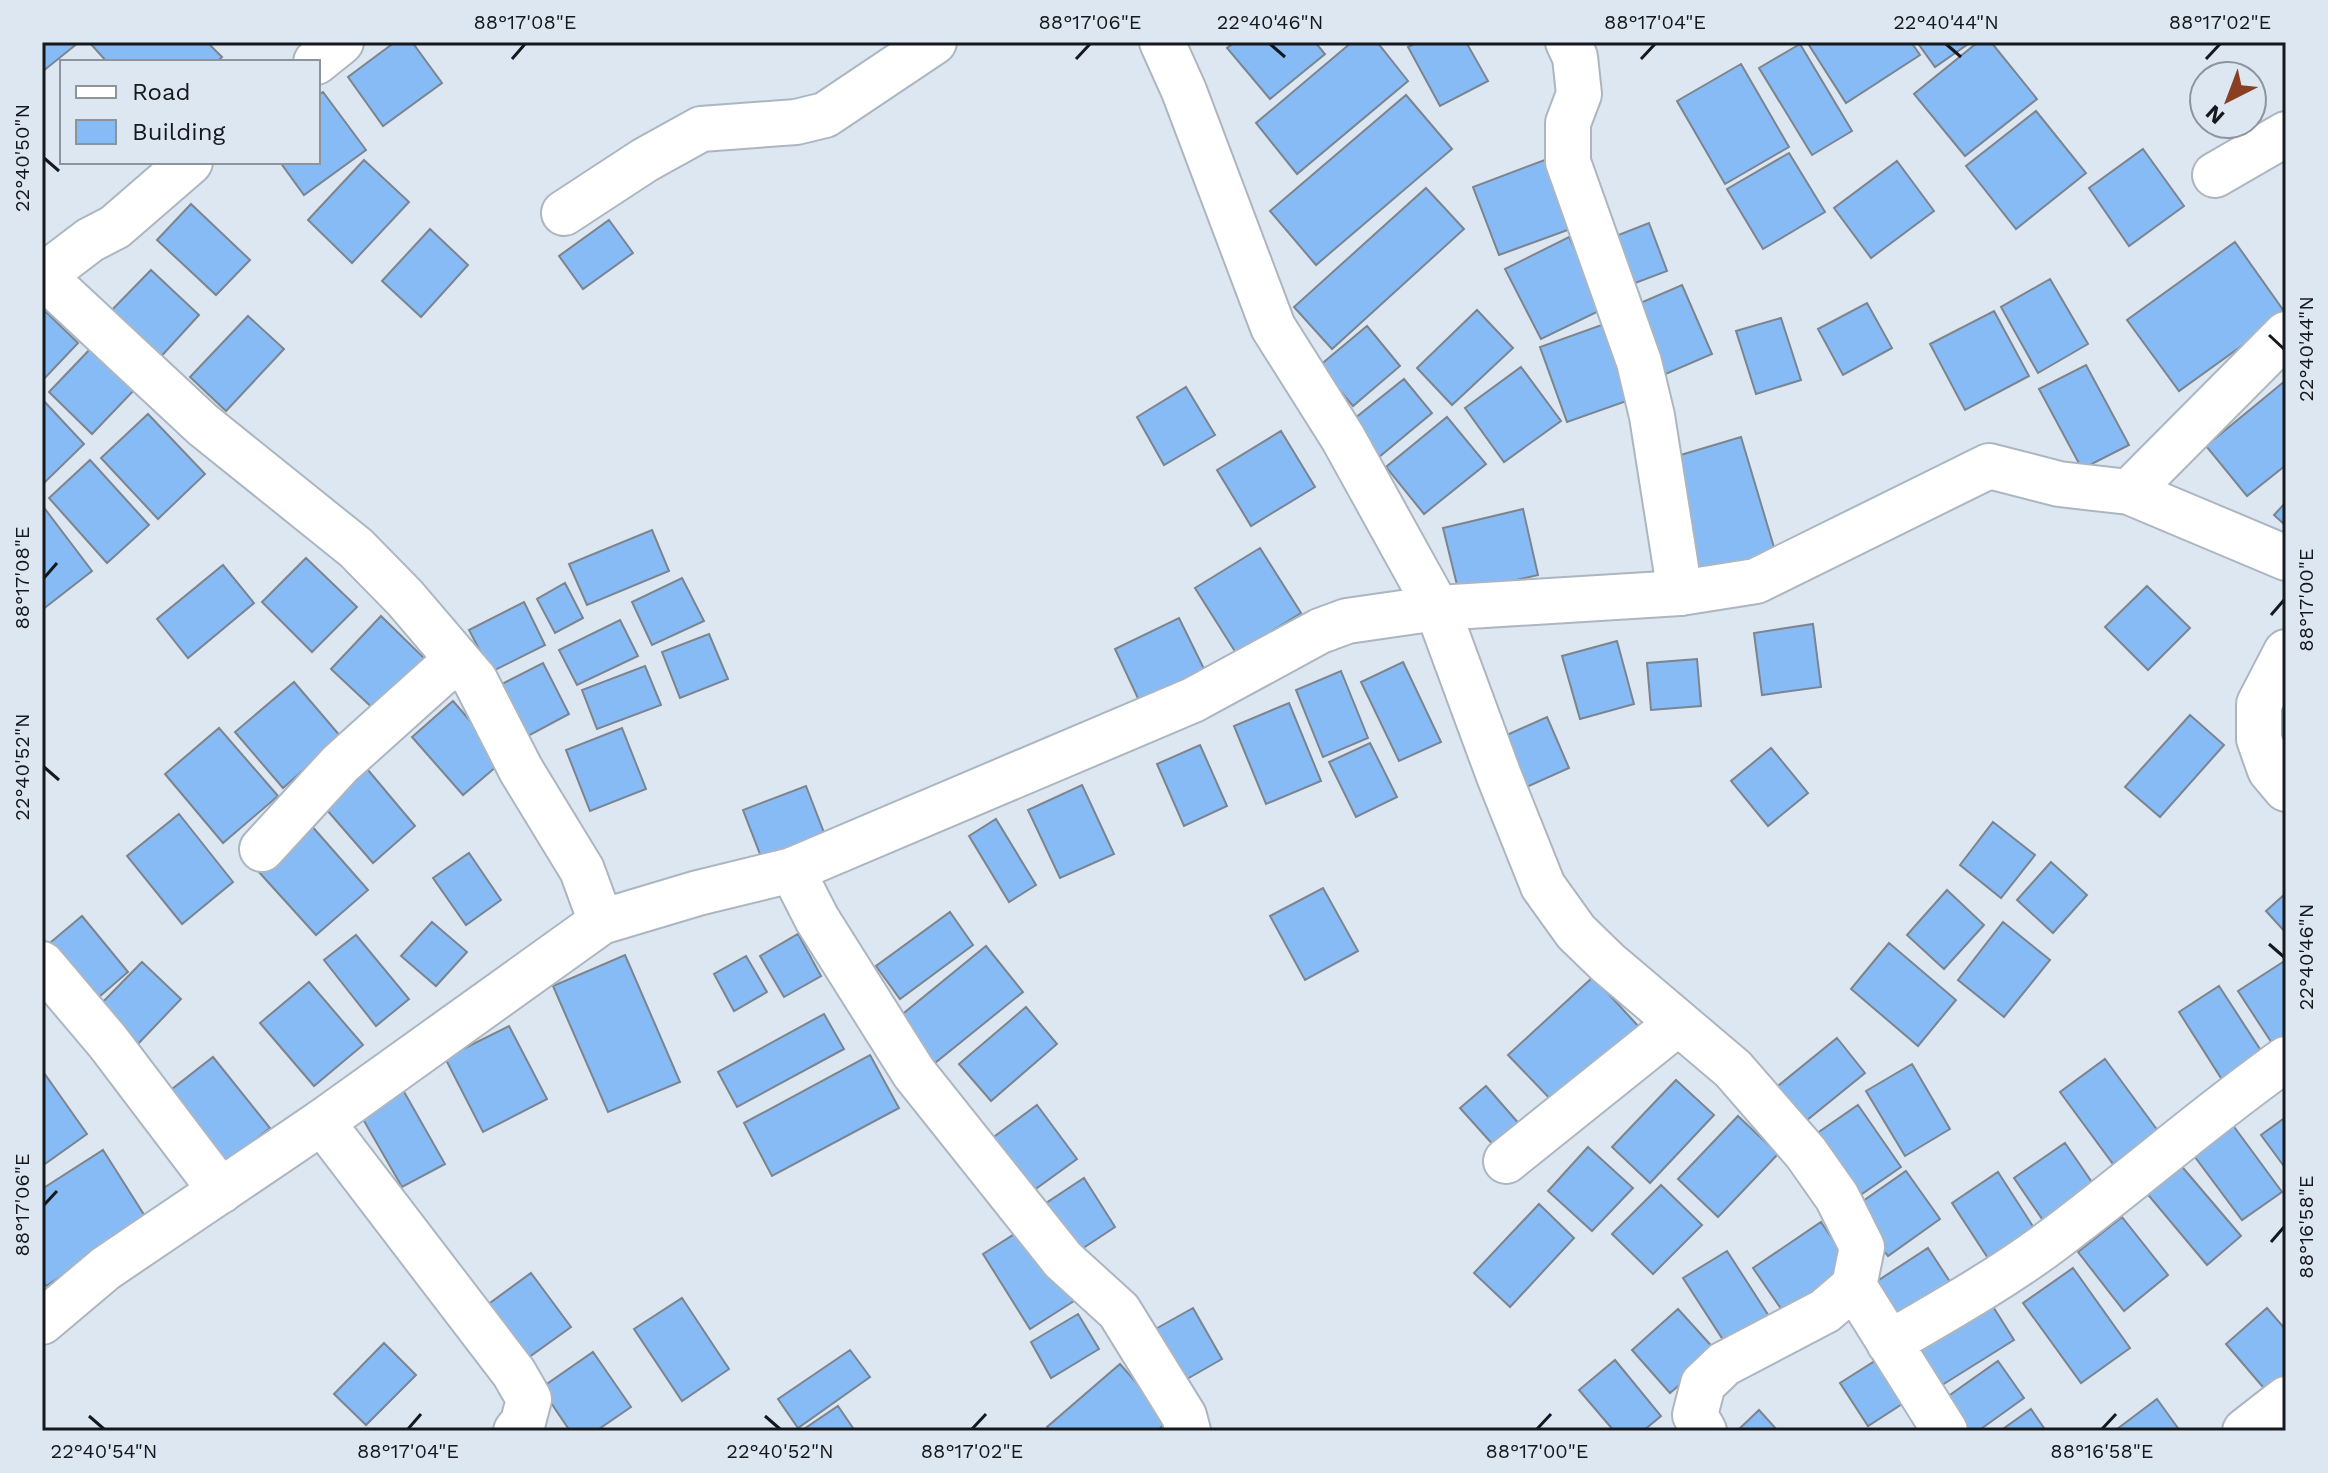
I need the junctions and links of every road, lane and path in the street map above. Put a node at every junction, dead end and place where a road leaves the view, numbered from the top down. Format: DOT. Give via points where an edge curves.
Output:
graph roads {
  1 [pos="341,42"];
  2 [pos="934,42"];
  3 [pos="1162,42"];
  4 [pos="1568,42"];
  5 [pos="318,60"];
  6 [pos="2286,134"];
  7 [pos="188,164"];
  8 [pos="2215,175"];
  9 [pos="564,213"];
  10 [pos="43,275"];
  11 [pos="2286,334"];
  12 [pos="2129,492"];
  13 [pos="2286,558"];
  14 [pos="1680,593"];
  15 [pos="1437,608"];
  16 [pos="2286,652"];
  17 [pos="457,659"];
  18 [pos="2286,789"];
  19 [pos="262,849"];
  20 [pos="792,870"];
  21 [pos="601,922"];
  22 [pos="42,964"];
  23 [pos="1678,1023"];
  24 [pos="2286,1059"];
  25 [pos="322,1122"];
  26 [pos="1506,1161"];
  27 [pos="221,1191"];
  28 [pos="1854,1286"];
  29 [pos="42,1322"];
  30 [pos="1889,1343"];
  31 [pos="2286,1399"];
  32 [pos="516,1431"];
  33 [pos="1188,1431"];
  34 [pos="1704,1431"];
  35 [pos="1945,1431"];
  36 [pos="2245,1431"];
  1 -- 5 [label="street"];
  2 -- 9 [label="street" via="825,115 701,129"];
  3 -- 15 [label="street" via="1273,327 1343,438"];
  4 -- 14 [label="street" via="1579,94 1568,123 1568,162 1639,362"];
  6 -- 8 [label="street"];
  7 -- 10 [label="street" via="115,227"];
  10 -- 17 [label="street" via="203,425 356,548"];
  11 -- 12 [label="street"];
  12 -- 13 [label="street"];
  12 -- 14 [label="street" via="2059,484 1989,466 1756,581"];
  14 -- 15 [label="street"];
  15 -- 20 [label="street" via="1347,621 1320,631 1193,700"];
  15 -- 23 [label="street" via="1543,886 1576,932"];
  16 -- 18 [label="street" via="2259,704 2259,739 2270,770"];
  17 -- 19 [label="street" via="340,764"];
  17 -- 21 [label="street" via="475,680 521,770 582,870"];
  20 -- 21 [label="street"];
  20 -- 33 [label="street" via="914,1073 1063,1260 1119,1311 1184,1416"];
  21 -- 25 [label="street"];
  22 -- 27 [label="street"];
  23 -- 26 [label="street"];
  23 -- 28 [label="street" via="1733,1069 1837,1197 1862,1247"];
  24 -- 30 [label="street" via="1998,1280"];
  25 -- 27 [label="street"];
  25 -- 32 [label="street" via="514,1373 529,1399"];
  27 -- 29 [label="street" via="106,1268"];
  28 -- 30 [label="street"];
  28 -- 34 [label="street" via="1825,1311 1724,1364 1703,1384 1695,1415"];
  30 -- 35 [label="street"];
  31 -- 36 [label="street"];
}
